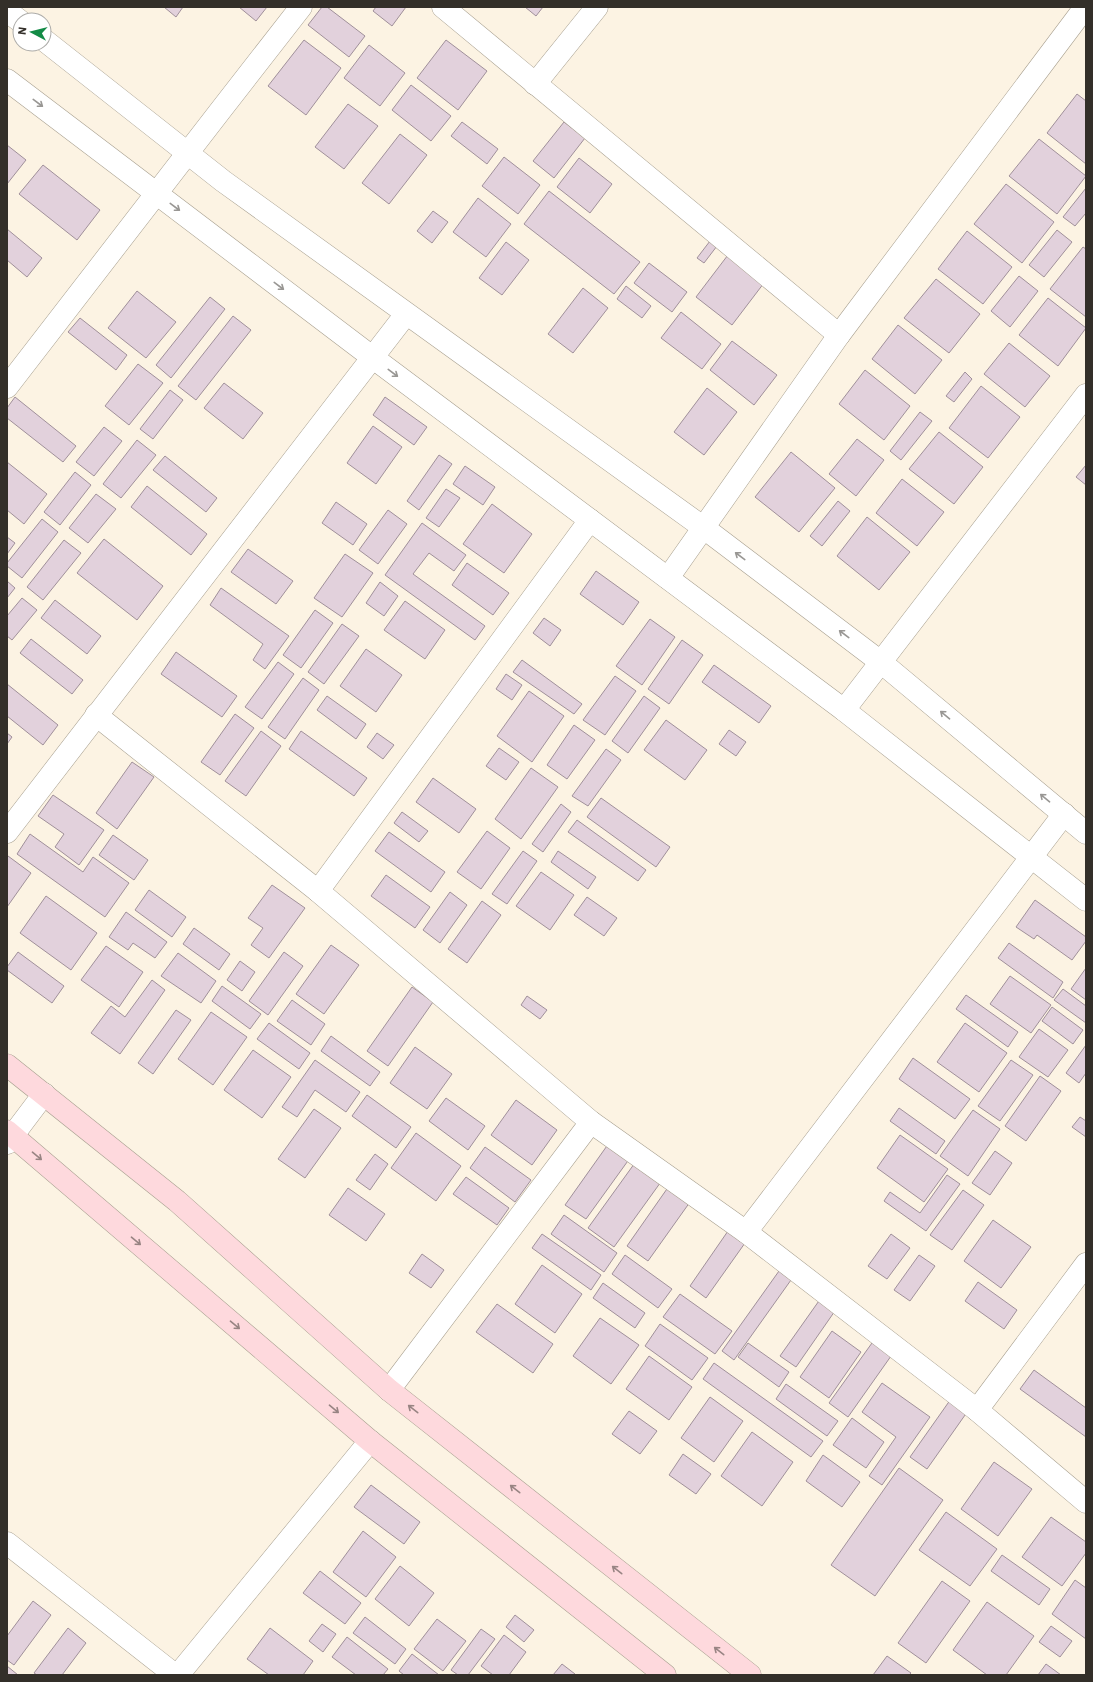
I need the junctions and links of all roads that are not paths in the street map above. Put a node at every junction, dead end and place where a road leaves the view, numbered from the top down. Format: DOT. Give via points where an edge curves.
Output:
graph roads {
  1 [pos="301,7"];
  2 [pos="443,7"];
  3 [pos="597,7"];
  4 [pos="1083,10"];
  5 [pos="52,46"];
  6 [pos="7,80"];
  7 [pos="535,84"];
  8 [pos="187,153"];
  9 [pos="157,193"];
  10 [pos="406,314"];
  11 [pos="839,335"];
  12 [pos="372,357"];
  13 [pos="7,387"];
  14 [pos="1086,395"];
  15 [pos="590,520"];
  16 [pos="704,528"];
  17 [pos="668,578"];
  18 [pos="882,663"];
  19 [pos="844,710"];
  20 [pos="96,715"];
  21 [pos="1064,814"];
  22 [pos="7,832"];
  23 [pos="1086,832"];
  24 [pos="1031,856"];
  25 [pos="318,891"];
  26 [pos="1086,900"];
  27 [pos="7,1065"];
  28 [pos="44,1094"];
  29 [pos="592,1122"];
  30 [pos="9,1137"];
  31 [pos="746,1232"];
  32 [pos="1086,1264"];
  33 [pos="389,1390"];
  34 [pos="977,1410"];
  35 [pos="370,1441"];
  36 [pos="1086,1502"];
  37 [pos="7,1543"];
  38 [pos="175,1675"];
  39 [pos="178,1675"];
  40 [pos="665,1675"];
  41 [pos="750,1675"];
  1 -- 8 [label="street"];
  2 -- 7 [label="street"];
  3 -- 7 [label="street"];
  4 -- 11 [label="street"];
  5 -- 8 [label="street"];
  6 -- 9 [label="street, one-way"];
  7 -- 11 [label="street"];
  8 -- 9 [label="street"];
  8 -- 10 [label="street"];
  9 -- 12 [label="street, one-way"];
  9 -- 13 [label="street"];
  10 -- 12 [label="street"];
  10 -- 16 [label="street"];
  11 -- 16 [label="street"];
  12 -- 15 [label="street, one-way"];
  12 -- 20 [label="street"];
  14 -- 18 [label="street"];
  15 -- 17 [label="street"];
  15 -- 25 [label="street"];
  16 -- 17 [label="street"];
  18 -- 16 [label="street, one-way"];
  17 -- 19 [label="street"];
  18 -- 19 [label="street"];
  21 -- 18 [label="street, one-way"];
  19 -- 24 [label="street"];
  20 -- 22 [label="street"];
  20 -- 25 [label="street"];
  21 -- 23 [label="street"];
  21 -- 24 [label="street"];
  24 -- 26 [label="street"];
  24 -- 31 [label="street"];
  25 -- 29 [label="street"];
  27 -- 28 [label="main road"];
  28 -- 30 [label="street"];
  28 -- 33 [label="main road" via="177,1202"];
  29 -- 31 [label="street"];
  29 -- 33 [label="street"];
  30 -- 35 [label="main road, one-way"];
  31 -- 34 [label="street"];
  32 -- 34 [label="street"];
  41 -- 33 [label="main road, one-way"];
  34 -- 36 [label="street"];
  35 -- 39 [label="street"];
  35 -- 40 [label="main road"];
  37 -- 38 [label="street"];
}
